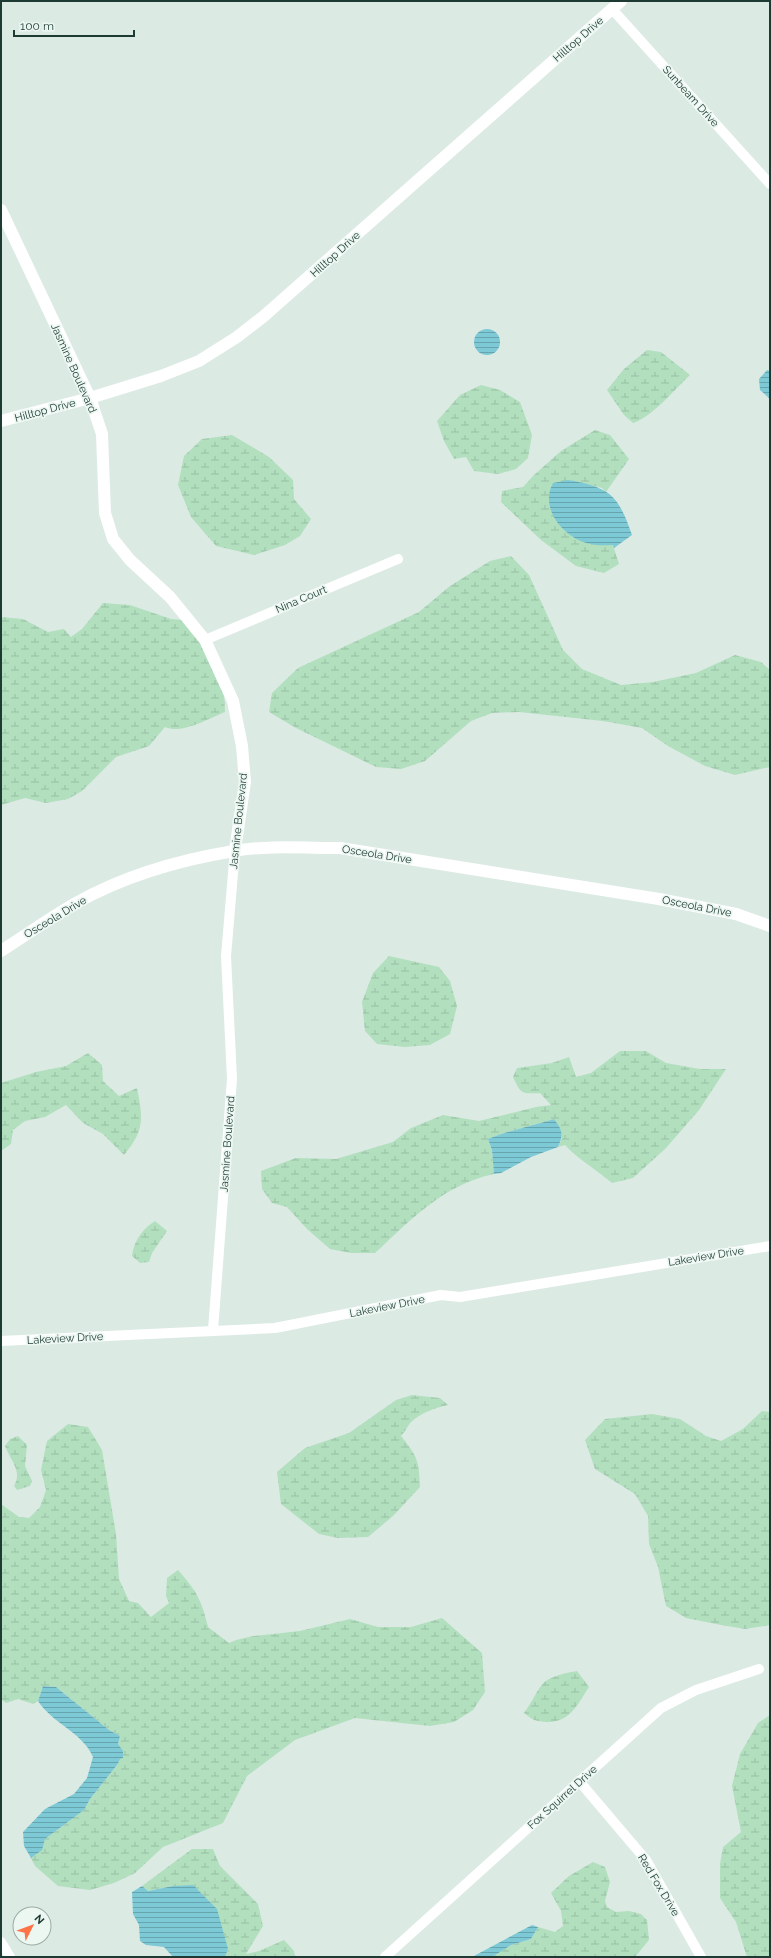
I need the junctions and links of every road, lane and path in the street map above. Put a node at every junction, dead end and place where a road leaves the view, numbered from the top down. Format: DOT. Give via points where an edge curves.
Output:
graph roads {
  1 [pos="616,5"];
  2 [pos="770,184"];
  3 [pos="1,210"];
  4 [pos="90,398"];
  5 [pos="1,421"];
  6 [pos="398,559"];
  7 [pos="205,640"];
  8 [pos="235,850"];
  9 [pos="770,926"];
  10 [pos="1,951"];
  11 [pos="770,1246"];
  12 [pos="213,1330"];
  13 [pos="1,1341"];
  14 [pos="759,1668"];
  15 [pos="579,1780"];
  16 [pos="1,1942"];
  17 [pos="10,1957"];
  18 [pos="384,1957"];
  19 [pos="701,1957"];
  1 -- 2 [label="street, Sunbeam Drive"];
  1 -- 4 [label="street, Hilltop Drive" via="237,337 199,361"];
  3 -- 4 [label="street, Jasmine Boulevard"];
  4 -- 5 [label="street, Hilltop Drive"];
  4 -- 7 [label="street, Jasmine Boulevard" via="102,434 105,513 113,539 130,560 170,597"];
  6 -- 7 [label="street, Nina Court"];
  7 -- 8 [label="street, Jasmine Boulevard" via="233,701 242,746 244,782"];
  8 -- 9 [label="street, Osceola Drive" via="340,848 659,899 736,914"];
  8 -- 10 [label="street, Osceola Drive" via="172,864 123,881 76,903"];
  8 -- 12 [label="street, Jasmine Boulevard" via="226,956 232,1079"];
  11 -- 12 [label="street, Lakeview Drive" via="460,1297 441,1295 275,1328"];
  12 -- 13 [label="street, Lakeview Drive"];
  14 -- 15 [label="street, Fox Squirrel Drive" via="696,1690 661,1708"];
  15 -- 18 [label="street, Fox Squirrel Drive"];
  15 -- 19 [label="street, Red Fox Drive" via="646,1860"];
  16 -- 17 [label="street"];
}
